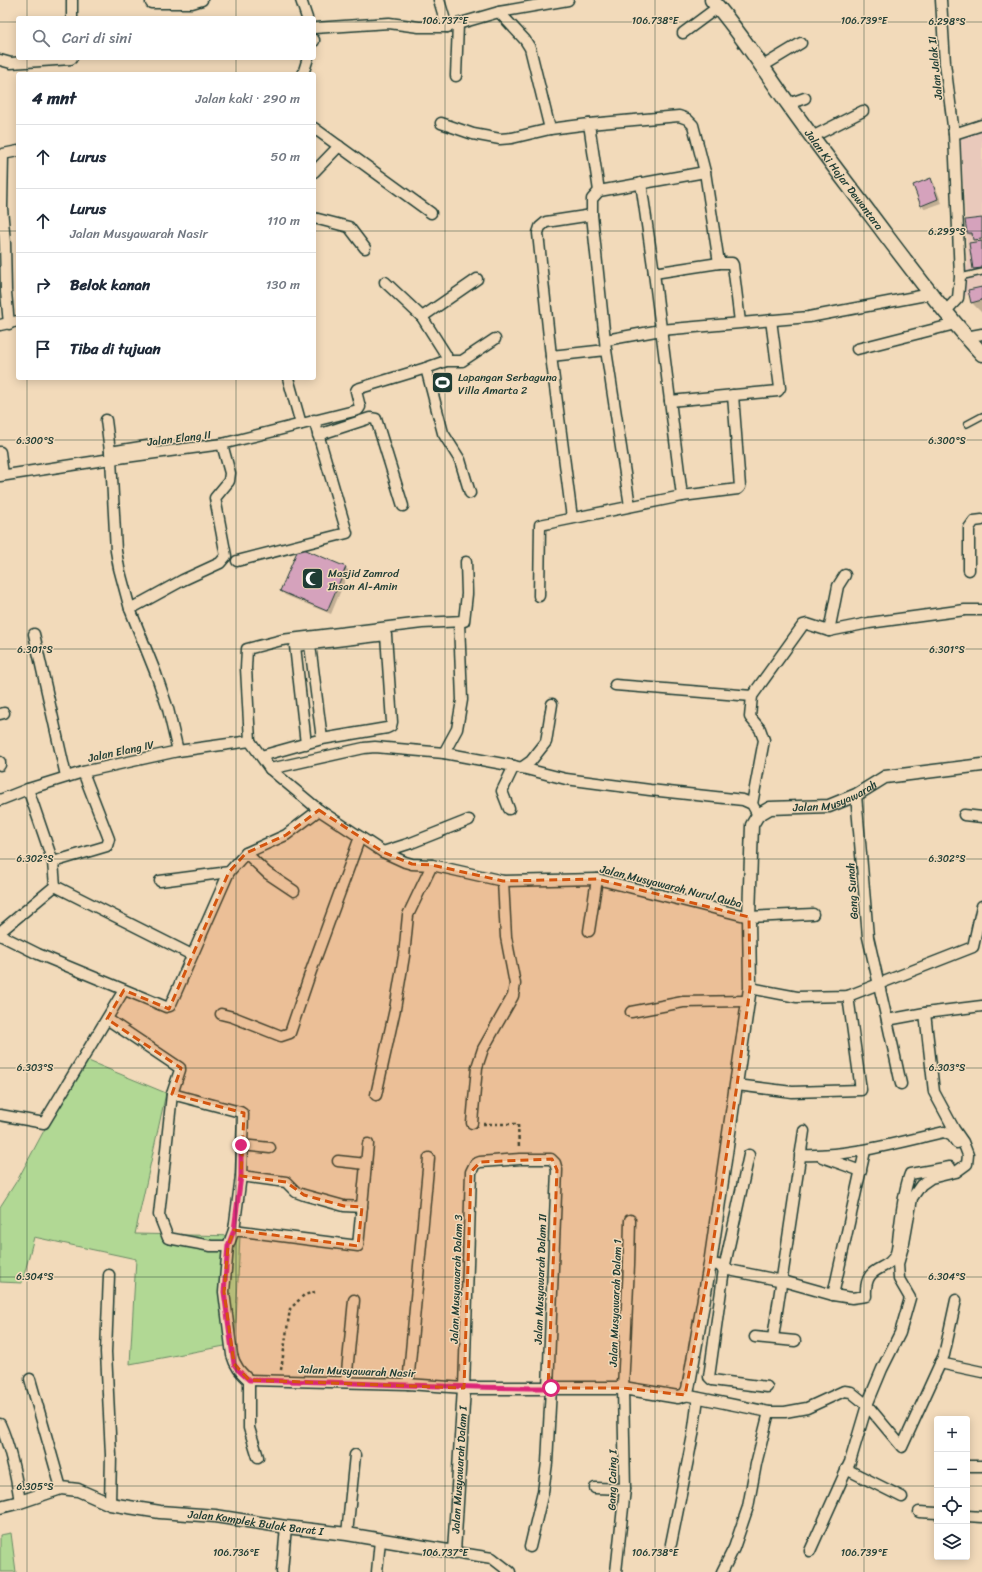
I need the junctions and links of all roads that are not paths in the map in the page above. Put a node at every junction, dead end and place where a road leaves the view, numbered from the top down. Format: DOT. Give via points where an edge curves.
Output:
graph roads {
  1 [pos="72,0"];
  2 [pos="151,0"];
  3 [pos="202,0"];
  4 [pos="301,0"];
  5 [pos="439,0"];
  6 [pos="568,0"];
  7 [pos="941,0"];
  8 [pos="716,2"];
  9 [pos="499,12"];
  10 [pos="72,16"];
  11 [pos="306,16"];
  12 [pos="458,24"];
  13 [pos="447,27"];
  14 [pos="316,28"];
  15 [pos="682,33"];
  16 [pos="801,43"];
  17 [pos="0,60"];
  18 [pos="56,60"];
  19 [pos="307,60"];
  20 [pos="763,66"];
  21 [pos="304,72"];
  22 [pos="456,76"];
  23 [pos="805,98"];
  24 [pos="788,104"];
  25 [pos="862,111"];
  26 [pos="441,123"];
  27 [pos="589,124"];
  28 [pos="982,125"];
  29 [pos="316,129"];
  30 [pos="550,129"];
  31 [pos="954,134"];
  32 [pos="812,137"];
  33 [pos="339,146"];
  34 [pos="16,151"];
  35 [pos="316,170"];
  36 [pos="704,172"];
  37 [pos="641,183"];
  38 [pos="599,191"];
  39 [pos="431,213"];
  40 [pos="592,215"];
  41 [pos="316,219"];
  42 [pos="365,248"];
  43 [pos="718,263"];
  44 [pos="654,272"];
  45 [pos="982,272"];
  46 [pos="960,277"];
  47 [pos="477,279"];
  48 [pos="385,282"];
  49 [pos="931,294"];
  50 [pos="945,312"];
  51 [pos="422,317"];
  52 [pos="771,320"];
  53 [pos="740,322"];
  54 [pos="9,323"];
  55 [pos="955,324"];
  56 [pos="661,330"];
  57 [pos="982,334"];
  58 [pos="966,337"];
  59 [pos="496,340"];
  60 [pos="606,345"];
  61 [pos="857,349"];
  62 [pos="982,354"];
  63 [pos="551,356"];
  64 [pos="446,361"];
  65 [pos="426,368"];
  66 [pos="289,380"];
  67 [pos="733,395"];
  68 [pos="670,401"];
  69 [pos="982,416"];
  70 [pos="106,420"];
  71 [pos="314,420"];
  72 [pos="301,424"];
  73 [pos="967,424"];
  74 [pos="318,435"];
  75 [pos="222,444"];
  76 [pos="153,445"];
  77 [pos="0,452"];
  78 [pos="111,455"];
  79 [pos="2,475"];
  80 [pos="470,493"];
  81 [pos="682,496"];
  82 [pos="403,506"];
  83 [pos="630,506"];
  84 [pos="572,518"];
  85 [pos="982,520"];
  86 [pos="237,560"];
  87 [pos="466,562"];
  88 [pos="970,570"];
  89 [pos="844,575"];
  90 [pos="539,596"];
  91 [pos="130,609"];
  92 [pos="982,610"];
  93 [pos="459,622"];
  94 [pos="829,631"];
  95 [pos="34,634"];
  96 [pos="310,646"];
  97 [pos="614,685"];
  98 [pos="752,696"];
  99 [pos="552,704"];
  100 [pos="322,739"];
  101 [pos="250,741"];
  102 [pos="306,744"];
  103 [pos="178,751"];
  104 [pos="444,753"];
  105 [pos="261,756"];
  106 [pos="0,762"];
  107 [pos="0,765"];
  108 [pos="982,765"];
  109 [pos="518,767"];
  110 [pos="270,769"];
  111 [pos="82,772"];
  112 [pos="66,776"];
  113 [pos="28,789"];
  114 [pos="856,795"];
  115 [pos="0,800"];
  116 [pos="752,804"];
  117 [pos="509,809"];
  118 [pos="320,810"];
  119 [pos="758,815"];
  120 [pos="964,815"];
  121 [pos="982,817"];
  122 [pos="469,820"];
  123 [pos="360,837"];
  124 [pos="383,852"];
  125 [pos="246,853"];
  126 [pos="53,862"];
  127 [pos="432,865"];
  128 [pos="229,872"];
  129 [pos="597,879"];
  130 [pos="160,881"];
  131 [pos="503,881"];
  132 [pos="55,886"];
  133 [pos="294,891"];
  134 [pos="982,906"];
  135 [pos="813,914"];
  136 [pos="749,917"];
  137 [pos="589,931"];
  138 [pos="0,933"];
  139 [pos="192,955"];
  140 [pos="879,984"];
  141 [pos="750,988"];
  142 [pos="124,990"];
  143 [pos="848,996"];
  144 [pos="747,1002"];
  145 [pos="982,1006"];
  146 [pos="631,1012"];
  147 [pos="925,1013"];
  148 [pos="221,1014"];
  149 [pos="107,1019"];
  150 [pos="887,1020"];
  151 [pos="901,1084"];
  152 [pos="736,1085"];
  153 [pos="172,1094"];
  154 [pos="376,1095"];
  155 [pos="0,1115"];
  156 [pos="472,1123"];
  157 [pos="804,1131"];
  158 [pos="368,1144"];
  159 [pos="241,1145"];
  160 [pos="270,1148"];
  161 [pos="865,1151"];
  162 [pos="749,1155"];
  163 [pos="800,1155"];
  164 [pos="820,1156"];
  165 [pos="429,1158"];
  166 [pos="338,1162"];
  167 [pos="366,1164"];
  168 [pos="862,1171"];
  169 [pos="471,1172"];
  170 [pos="241,1176"];
  171 [pos="362,1207"];
  172 [pos="630,1220"];
  173 [pos="234,1230"];
  174 [pos="228,1246"];
  175 [pos="709,1267"];
  176 [pos="724,1269"];
  177 [pos="109,1275"];
  178 [pos="783,1281"];
  179 [pos="833,1295"];
  180 [pos="354,1300"];
  181 [pos="956,1300"];
  182 [pos="755,1337"];
  183 [pos="773,1338"];
  184 [pos="794,1341"];
  185 [pos="940,1363"];
  186 [pos="982,1372"];
  187 [pos="30,1379"];
  188 [pos="249,1380"];
  189 [pos="346,1382"];
  190 [pos="408,1384"];
  191 [pos="767,1387"];
  192 [pos="464,1388"];
  193 [pos="549,1388"];
  194 [pos="623,1388"];
  195 [pos="685,1395"];
  196 [pos="698,1398"];
  197 [pos="867,1405"];
  198 [pos="769,1412"];
  199 [pos="0,1424"];
  200 [pos="355,1455"];
  201 [pos="258,1457"];
  202 [pos="970,1466"];
  203 [pos="982,1466"];
  204 [pos="846,1469"];
  205 [pos="61,1488"];
  206 [pos="595,1488"];
  207 [pos="625,1489"];
  208 [pos="902,1497"];
  209 [pos="20,1502"];
  210 [pos="110,1504"];
  211 [pos="0,1507"];
  212 [pos="919,1512"];
  213 [pos="934,1513"];
  214 [pos="970,1516"];
  215 [pos="982,1518"];
  216 [pos="286,1528"];
  217 [pos="348,1534"];
  218 [pos="380,1540"];
  219 [pos="671,1544"];
  220 [pos="530,1547"];
  221 [pos="810,1551"];
  222 [pos="454,1552"];
  223 [pos="282,1572"];
  224 [pos="377,1572"];
  225 [pos="510,1572"];
  226 [pos="616,1572"];
  227 [pos="722,1572"];
  1 -- 10 [label="street"];
  2 -- 3 [label="street" via="151,3 192,3"];
  4 -- 11 [label="street"];
  5 -- 13 [label="street"];
  6 -- 9 [label="street"];
  7 -- 31 [label="street, Jalan Jalak II" via="945,62"];
  8 -- 15 [label="street"];
  8 -- 20 [label="main road, Jalan Ki Hajar Dewantara"];
  9 -- 12 [label="street"];
  9 -- 30 [label="street" via="530,48"];
  12 -- 13 [label="street"];
  12 -- 22 [label="street"];
  13 -- 14 [label="street" via="389,23"];
  16 -- 20 [label="street"];
  17 -- 18 [label="street" via="11,63"];
  19 -- 21 [label="street"];
  20 -- 24 [label="main road, Jalan Ki Hajar Dewantara"];
  23 -- 24 [label="street"];
  24 -- 32 [label="main road, Jalan Ki Hajar Dewantara"];
  25 -- 32 [label="street"];
  26 -- 30 [label="street" via="473,134 500,139"];
  27 -- 30 [label="street"];
  27 -- 36 [label="street" via="684,117 693,125"];
  27 -- 38 [label="street"];
  28 -- 31 [label="street"];
  29 -- 33 [label="street"];
  31 -- 46 [label="street, Jalan Jalak II"];
  32 -- 49 [label="main road, Jalan Ki Hajar Dewantara"];
  33 -- 35 [label="street"];
  33 -- 39 [label="street"];
  34 -- 54 [label="street" via="3,154 2,208"];
  36 -- 37 [label="street"];
  36 -- 43 [label="street"];
  37 -- 38 [label="street"];
  37 -- 44 [label="street"];
  38 -- 40 [label="street" via="592,199"];
  40 -- 60 [label="street"];
  40 -- 63 [label="street" via="546,222 539,230"];
  41 -- 42 [label="street" via="349,227"];
  43 -- 44 [label="street"];
  43 -- 53 [label="street" via="729,262 733,265"];
  44 -- 56 [label="street"];
  45 -- 46 [label="lane"];
  46 -- 50 [label="street, Jalan Jalak II" via="958,298"];
  47 -- 51 [label="street"];
  48 -- 51 [label="street"];
  49 -- 50 [label="main road, Jalan Ki Hajar Dewantara"];
  49 -- 52 [label="street" via="809,317"];
  50 -- 55 [label="main road, Jalan Ki Hajar Dewantara"];
  51 -- 64 [label="street" via="446,355"];
  52 -- 53 [label="street"];
  52 -- 67 [label="street" via="780,389"];
  53 -- 56 [label="street"];
  55 -- 58 [label="main road, Jalan Ki Hajar Dewantara"];
  55 -- 61 [label="street"];
  56 -- 60 [label="street"];
  56 -- 68 [label="street"];
  57 -- 58 [label="street"];
  58 -- 62 [label="main road, Jalan Ki Hajar Dewantara"];
  59 -- 64 [label="street" via="462,361"];
  60 -- 63 [label="street"];
  60 -- 83 [label="street"];
  63 -- 84 [label="street"];
  64 -- 65 [label="street"];
  65 -- 71 [label="street, Jalan Elang II" via="357,389 360,407 358,410"];
  65 -- 80 [label="street" via="442,433 460,460"];
  66 -- 72 [label="street"];
  67 -- 68 [label="street"];
  67 -- 81 [label="street" via="740,487"];
  68 -- 81 [label="street"];
  69 -- 73 [label="lane"];
  70 -- 78 [label="street"];
  71 -- 72 [label="street, Jalan Elang II"];
  71 -- 74 [label="street"];
  72 -- 75 [label="street, Jalan Elang II"];
  74 -- 82 [label="street" via="370,418 376,419"];
  74 -- 86 [label="street" via="347,533"];
  75 -- 78 [label="street, Jalan Elang II"];
  75 -- 91 [label="street" via="230,473 229,481 215,498 226,556 220,563"];
  76 -- 78 [label="street"];
  77 -- 79 [label="street"];
  78 -- 79 [label="street, Jalan Elang II"];
  78 -- 91 [label="street" via="116,551"];
  81 -- 83 [label="street"];
  83 -- 84 [label="street"];
  84 -- 90 [label="street" via="540,525"];
  85 -- 88 [label="street" via="974,521 969,528"];
  87 -- 93 [label="street" via="465,616 464,621"];
  89 -- 94 [label="street" via="838,586"];
  91 -- 103 [label="street" via="168,709"];
  92 -- 94 [label="street" via="869,623"];
  93 -- 101 [label="street" via="422,623 282,640 247,649"];
  93 -- 104 [label="street" via="462,700 456,728"];
  94 -- 98 [label="street" via="803,625"];
  95 -- 112 [label="street"];
  96 -- 100 [label="street"];
  96 -- 100 [label="street" via="386,635 391,726"];
  96 -- 102 [label="street" via="295,646"];
  97 -- 98 [label="street"];
  98 -- 116 [label="street" via="750,717 760,728 764,740"];
  99 -- 109 [label="street" via="546,742 531,761"];
  100 -- 102 [label="street"];
  101 -- 103 [label="street, Jalan Elang IV"];
  101 -- 105 [label="street, Jalan Musyawarah Nurul Quba"];
  102 -- 105 [label="street"];
  103 -- 111 [label="street, Jalan Elang IV"];
  104 -- 109 [label="street"];
  104 -- 110 [label="street" via="369,747"];
  105 -- 110 [label="street, Jalan Musyawarah Nurul Quba"];
  106 -- 107 [label="street"];
  108 -- 114 [label="street, Jalan Musyawarah" via="884,777"];
  109 -- 116 [label="street" via="566,779 743,800"];
  109 -- 117 [label="street" via="502,791"];
  110 -- 118 [label="street, Jalan Musyawarah Nurul Quba"];
  111 -- 112 [label="street, Jalan Elang IV"];
  111 -- 126 [label="street" via="109,844"];
  112 -- 113 [label="street, Jalan Elang IV"];
  113 -- 115 [label="street, Jalan Elang IV"];
  113 -- 126 [label="street"];
  114 -- 119 [label="street, Jalan Musyawarah" via="829,806 770,808"];
  114 -- 140 [label="street, Gang Sunah" via="868,937"];
  116 -- 119 [label="street"];
  118 -- 123 [label="street, Jalan Musyawarah Nurul Quba"];
  118 -- 125 [label="street" via="286,835"];
  119 -- 136 [label="street" via="752,825"];
  120 -- 121 [label="street"];
  122 -- 124 [label="street"];
  123 -- 124 [label="street, Jalan Musyawarah Nurul Quba"];
  123 -- 148 [label="street" via="290,1033 281,1036"];
  124 -- 127 [label="street, Jalan Musyawarah Nurul Quba" via="405,862"];
  125 -- 128 [label="street"];
  125 -- 133 [label="street" via="267,874"];
  126 -- 132 [label="street"];
  127 -- 131 [label="street, Jalan Musyawarah Nurul Quba"];
  127 -- 154 [label="street" via="408,916 400,979"];
  128 -- 130 [label="street"];
  128 -- 139 [label="street"];
  129 -- 131 [label="street, Jalan Musyawarah Nurul Quba"];
  129 -- 136 [label="street, Jalan Musyawarah Nurul Quba"];
  129 -- 137 [label="street"];
  131 -- 156 [label="street" via="506,938 516,988 483,1048 478,1067"];
  132 -- 138 [label="street"];
  132 -- 139 [label="street"];
  134 -- 140 [label="street" via="973,948"];
  135 -- 136 [label="street, Jalan Musyawarah Nurul Quba"];
  136 -- 141 [label="street"];
  138 -- 142 [label="street" via="38,954"];
  139 -- 142 [label="street" via="170,1006 166,1007"];
  140 -- 143 [label="street"];
  140 -- 150 [label="street, Gang Sunah"];
  141 -- 143 [label="street" via="797,997"];
  141 -- 144 [label="street"];
  142 -- 149 [label="street"];
  143 -- 152 [label="street" via="861,1090 792,1092"];
  144 -- 146 [label="street" via="682,1002"];
  144 -- 152 [label="street"];
  145 -- 147 [label="street"];
  147 -- 150 [label="street"];
  147 -- 197 [label="street" via="934,1092 963,1142 968,1155 967,1164 956,1172 926,1181 920,1185 912,1198 898,1264 898,1279 910,1298 900,1333"];
  149 -- 153 [label="street" via="180,1068"];
  149 -- 155 [label="street" via="44,1123"];
  150 -- 151 [label="street, Gang Sunah"];
  152 -- 175 [label="street"];
  153 -- 159 [label="street" via="242,1113"];
  153 -- 174 [label="street" via="159,1215 169,1239 211,1246"];
  157 -- 163 [label="street"];
  158 -- 167 [label="street"];
  159 -- 160 [label="street"];
  159 -- 170 [label="street"];
  161 -- 164 [label="street"];
  161 -- 168 [label="street"];
  161 -- 179 [label="street" via="944,1132 952,1136 962,1150 961,1161 952,1167 910,1174 905,1186 896,1254 888,1263 870,1273 865,1286 866,1296 852,1298"];
  162 -- 176 [label="street"];
  163 -- 164 [label="street"];
  163 -- 178 [label="street"];
  164 -- 168 [label="street"];
  165 -- 190 [label="street"];
  166 -- 167 [label="street"];
  167 -- 171 [label="street"];
  168 -- 179 [label="street"];
  169 -- 192 [label="street, Jalan Musyawarah Dalam 3"];
  169 -- 193 [label="street, Jalan Musyawarah Dalam II" via="475,1164 480,1162 520,1158 551,1159 555,1163 557,1170"];
  170 -- 171 [label="street" via="286,1182 296,1192 304,1195 344,1206"];
  170 -- 173 [label="street"];
  171 -- 173 [label="street" via="358,1246"];
  172 -- 194 [label="street, Jalan Musyawarah Dalam 1"];
  173 -- 174 [label="street"];
  174 -- 188 [label="street" via="224,1292 232,1355 238,1370"];
  175 -- 176 [label="street" via="718,1265"];
  175 -- 195 [label="street"];
  176 -- 178 [label="street"];
  176 -- 191 [label="street" via="709,1377 712,1380"];
  177 -- 210 [label="street" via="106,1352 111,1455"];
  178 -- 179 [label="street"];
  178 -- 183 [label="street"];
  180 -- 189 [label="street"];
  181 -- 185 [label="street"];
  182 -- 183 [label="street"];
  183 -- 184 [label="street"];
  185 -- 186 [label="street"];
  185 -- 197 [label="street" via="902,1446"];
  187 -- 205 [label="street"];
  188 -- 189 [label="street, Jalan Musyawarah Nasir"];
  188 -- 201 [label="street" via="249,1428"];
  189 -- 190 [label="street, Jalan Musyawarah Nasir"];
  190 -- 192 [label="street, Jalan Musyawarah Nasir"];
  192 -- 193 [label="street"];
  192 -- 222 [label="street, Jalan Musyawarah Dalam I"];
  193 -- 194 [label="street"];
  193 -- 220 [label="street" via="547,1463"];
  194 -- 195 [label="street" via="678,1397"];
  194 -- 207 [label="street, Gang Caing I"];
  195 -- 196 [label="street"];
  196 -- 198 [label="street"];
  196 -- 219 [label="street"];
  197 -- 198 [label="street" via="851,1392 844,1391 807,1408"];
  197 -- 204 [label="street"];
  198 -- 227 [label="street" via="748,1507 734,1548"];
  199 -- 209 [label="street" via="15,1470"];
  200 -- 217 [label="street"];
  202 -- 203 [label="street"];
  204 -- 208 [label="street"];
  204 -- 221 [label="street"];
  205 -- 209 [label="street, Jalan Komplek Bulak Barat I"];
  205 -- 210 [label="street, Jalan Komplek Bulak Barat I" via="78,1490"];
  206 -- 207 [label="street"];
  207 -- 226 [label="street, Gang Caing I"];
  209 -- 211 [label="street, Jalan Komplek Bulak Barat I"];
  210 -- 216 [label="street, Jalan Komplek Bulak Barat I" via="160,1512 215,1516"];
  212 -- 213 [label="street"];
  214 -- 215 [label="street"];
  216 -- 217 [label="street, Jalan Komplek Bulak Barat I"];
  216 -- 223 [label="street"];
  217 -- 218 [label="street, Jalan Komplek Bulak Barat I"];
  218 -- 222 [label="street, Jalan Komplek Bulak Barat I"];
  218 -- 224 [label="street"];
  222 -- 225 [label="street, Jalan Komplek Bulak Barat I" via="492,1558"];
}
